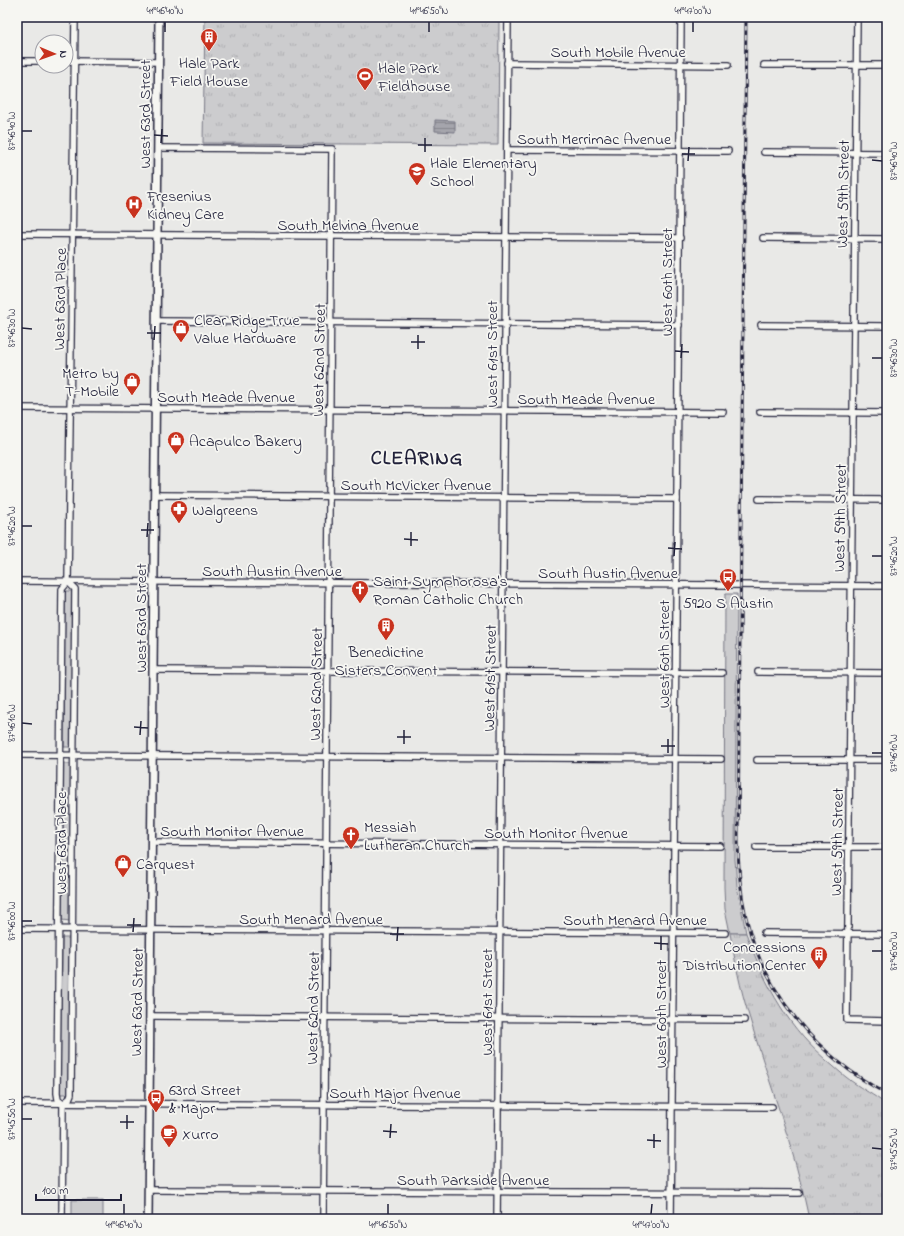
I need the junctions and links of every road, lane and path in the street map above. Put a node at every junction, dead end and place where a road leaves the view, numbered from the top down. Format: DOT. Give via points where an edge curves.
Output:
graph roads {
  1 [pos="74,17"];
  2 [pos="159,17"];
  3 [pos="508,17"];
  4 [pos="681,17"];
  5 [pos="857,17"];
  6 [pos="74,34"];
  7 [pos="17,61"];
  8 [pos="34,61"];
  9 [pos="74,61"];
  10 [pos="158,62"];
  11 [pos="507,63"];
  12 [pos="681,65"];
  13 [pos="728,65"];
  14 [pos="764,65"];
  15 [pos="856,65"];
  16 [pos="887,65"];
  17 [pos="74,74"];
  18 [pos="158,148"];
  19 [pos="507,150"];
  20 [pos="728,151"];
  21 [pos="680,152"];
  22 [pos="764,152"];
  23 [pos="855,152"];
  24 [pos="887,152"];
  25 [pos="17,234"];
  26 [pos="72,234"];
  27 [pos="157,235"];
  28 [pos="332,236"];
  29 [pos="505,238"];
  30 [pos="680,238"];
  31 [pos="763,238"];
  32 [pos="854,239"];
  33 [pos="887,239"];
  34 [pos="156,321"];
  35 [pos="331,322"];
  36 [pos="504,324"];
  37 [pos="679,325"];
  38 [pos="761,325"];
  39 [pos="854,326"];
  40 [pos="887,326"];
  41 [pos="17,408"];
  42 [pos="70,408"];
  43 [pos="155,409"];
  44 [pos="330,410"];
  45 [pos="504,411"];
  46 [pos="678,412"];
  47 [pos="723,412"];
  48 [pos="760,412"];
  49 [pos="853,413"];
  50 [pos="887,413"];
  51 [pos="155,495"];
  52 [pos="329,497"];
  53 [pos="503,498"];
  54 [pos="677,499"];
  55 [pos="758,499"];
  56 [pos="852,500"];
  57 [pos="887,500"];
  58 [pos="17,581"];
  59 [pos="68,582"];
  60 [pos="154,582"];
  61 [pos="329,583"];
  62 [pos="502,584"];
  63 [pos="676,585"];
  64 [pos="851,586"];
  65 [pos="887,586"];
  66 [pos="154,670"];
  67 [pos="328,670"];
  68 [pos="502,671"];
  69 [pos="676,672"];
  70 [pos="758,672"];
  71 [pos="722,673"];
  72 [pos="850,673"];
  73 [pos="887,673"];
  74 [pos="17,755"];
  75 [pos="60,755"];
  76 [pos="74,755"];
  77 [pos="153,756"];
  78 [pos="327,757"];
  79 [pos="501,758"];
  80 [pos="675,758"];
  81 [pos="721,759"];
  82 [pos="757,760"];
  83 [pos="850,760"];
  84 [pos="887,760"];
  85 [pos="152,842"];
  86 [pos="326,844"];
  87 [pos="500,845"];
  88 [pos="674,846"];
  89 [pos="720,846"];
  90 [pos="756,847"];
  91 [pos="849,847"];
  92 [pos="887,847"];
  93 [pos="17,929"];
  94 [pos="59,929"];
  95 [pos="72,929"];
  96 [pos="151,930"];
  97 [pos="326,931"];
  98 [pos="499,931"];
  99 [pos="673,933"];
  100 [pos="725,933"];
  101 [pos="764,933"];
  102 [pos="848,933"];
  103 [pos="887,934"];
  104 [pos="150,1016"];
  105 [pos="325,1017"];
  106 [pos="498,1018"];
  107 [pos="673,1019"];
  108 [pos="744,1020"];
  109 [pos="887,1020"];
  110 [pos="17,1103"];
  111 [pos="63,1103"];
  112 [pos="149,1103"];
  113 [pos="324,1104"];
  114 [pos="498,1105"];
  115 [pos="672,1106"];
  116 [pos="772,1107"];
  117 [pos="148,1190"];
  118 [pos="323,1191"];
  119 [pos="497,1192"];
  120 [pos="671,1193"];
  121 [pos="798,1193"];
  122 [pos="62,1219"];
  123 [pos="148,1219"];
  124 [pos="323,1219"];
  125 [pos="497,1219"];
  126 [pos="671,1219"];
  1 -- 6 [label="street, West 63rd Place"];
  2 -- 10 [label="main road, West 63rd Street"];
  3 -- 11 [label="street, West 61st Street"];
  4 -- 12 [label="street, West 60th Street"];
  5 -- 15 [label="street, West 59th Street"];
  7 -- 8 [label="street"];
  9 -- 10 [label="street"];
  10 -- 18 [label="main road, West 63rd Street"];
  11 -- 12 [label="street, South Mobile Avenue"];
  11 -- 19 [label="street, West 61st Street"];
  12 -- 13 [label="street, South Mobile Avenue"];
  12 -- 21 [label="street, West 60th Street"];
  14 -- 15 [label="street"];
  15 -- 16 [label="street"];
  15 -- 23 [label="street, West 59th Street"];
  17 -- 26 [label="street, West 63rd Place"];
  18 -- 27 [label="main road, West 63rd Street"];
  18 -- 28 [label="street, West 62nd Street" via="332,149"];
  19 -- 21 [label="street, South Merrimac Avenue"];
  19 -- 29 [label="street, West 61st Street"];
  20 -- 21 [label="street, South Merrimac Avenue"];
  21 -- 30 [label="street, West 60th Street"];
  22 -- 23 [label="street"];
  23 -- 24 [label="street"];
  23 -- 32 [label="street, West 59th Street"];
  25 -- 26 [label="street, South Melvina Avenue"];
  26 -- 27 [label="street, South Melvina Avenue"];
  26 -- 42 [label="street, West 63rd Place"];
  27 -- 28 [label="street, South Melvina Avenue"];
  27 -- 34 [label="main road, West 63rd Street"];
  28 -- 29 [label="street, South Melvina Avenue"];
  28 -- 35 [label="street, West 62nd Street"];
  29 -- 30 [label="street, South Melvina Avenue"];
  29 -- 36 [label="street, West 61st Street"];
  30 -- 37 [label="street, West 60th Street"];
  31 -- 32 [label="street"];
  32 -- 33 [label="street"];
  32 -- 39 [label="street, West 59th Street"];
  34 -- 35 [label="street"];
  34 -- 43 [label="main road, West 63rd Street"];
  35 -- 36 [label="street"];
  35 -- 44 [label="street, West 62nd Street"];
  36 -- 37 [label="street"];
  36 -- 45 [label="street, West 61st Street"];
  37 -- 46 [label="street, West 60th Street"];
  38 -- 39 [label="street"];
  39 -- 40 [label="street"];
  39 -- 49 [label="street, West 59th Street"];
  41 -- 42 [label="street, South Meade Avenue"];
  42 -- 43 [label="street, South Meade Avenue"];
  42 -- 59 [label="street, West 63rd Place"];
  43 -- 44 [label="street, South Meade Avenue"];
  43 -- 51 [label="main road, West 63rd Street"];
  44 -- 45 [label="street, South Meade Avenue"];
  44 -- 52 [label="street, West 62nd Street"];
  45 -- 46 [label="street, South Meade Avenue"];
  45 -- 53 [label="street, West 61st Street"];
  46 -- 47 [label="street, South Meade Avenue"];
  46 -- 54 [label="street, West 60th Street"];
  48 -- 49 [label="street"];
  49 -- 50 [label="street"];
  49 -- 56 [label="street, West 59th Street"];
  51 -- 52 [label="street, South McVicker Avenue"];
  51 -- 60 [label="main road, West 63rd Street"];
  52 -- 53 [label="street, South McVicker Avenue"];
  52 -- 61 [label="street, West 62nd Street"];
  53 -- 54 [label="street, South McVicker Avenue"];
  53 -- 62 [label="street, West 61st Street"];
  54 -- 63 [label="street, West 60th Street"];
  55 -- 56 [label="street"];
  56 -- 57 [label="street"];
  56 -- 64 [label="street, West 59th Street"];
  58 -- 59 [label="street, South Austin Avenue"];
  59 -- 60 [label="street, South Austin Avenue"];
  59 -- 75 [label="street, West 63rd Place" via="62,589"];
  59 -- 76 [label="street, West 63rd Place" via="75,589"];
  60 -- 61 [label="street, South Austin Avenue"];
  60 -- 66 [label="main road, West 63rd Street"];
  61 -- 62 [label="street, South Austin Avenue"];
  61 -- 67 [label="street, West 62nd Street"];
  62 -- 63 [label="street, South Austin Avenue"];
  62 -- 68 [label="street, West 61st Street"];
  63 -- 64 [label="street, South Austin Avenue"];
  63 -- 69 [label="street, West 60th Street"];
  64 -- 65 [label="street, South Austin Avenue"];
  64 -- 72 [label="street, West 59th Street"];
  66 -- 67 [label="street"];
  66 -- 77 [label="main road, West 63rd Street"];
  67 -- 68 [label="street"];
  67 -- 78 [label="street, West 62nd Street"];
  68 -- 69 [label="street"];
  68 -- 79 [label="street, West 61st Street"];
  69 -- 71 [label="street"];
  69 -- 80 [label="street, West 60th Street"];
  70 -- 72 [label="street"];
  72 -- 73 [label="street"];
  72 -- 83 [label="street, West 59th Street"];
  74 -- 75 [label="street"];
  75 -- 76 [label="street"];
  75 -- 94 [label="street, West 63rd Place"];
  76 -- 77 [label="street"];
  76 -- 95 [label="street, West 63rd Place"];
  77 -- 78 [label="street"];
  77 -- 85 [label="main road, West 63rd Street"];
  78 -- 79 [label="street"];
  78 -- 86 [label="street, West 62nd Street"];
  79 -- 80 [label="street"];
  79 -- 87 [label="street, West 61st Street"];
  80 -- 81 [label="street"];
  80 -- 88 [label="street, West 60th Street"];
  82 -- 83 [label="street"];
  83 -- 84 [label="street"];
  83 -- 91 [label="street, West 59th Street"];
  85 -- 86 [label="street, South Monitor Avenue"];
  85 -- 96 [label="main road, West 63rd Street"];
  86 -- 87 [label="street, South Monitor Avenue"];
  86 -- 97 [label="street, West 62nd Street"];
  87 -- 88 [label="street, South Monitor Avenue"];
  87 -- 98 [label="street, West 61st Street"];
  88 -- 89 [label="street, South Monitor Avenue"];
  88 -- 99 [label="street, West 60th Street"];
  90 -- 91 [label="street"];
  91 -- 92 [label="street"];
  91 -- 102 [label="street, West 59th Street"];
  93 -- 94 [label="street, South Menard Avenue"];
  94 -- 95 [label="street, South Menard Avenue"];
  94 -- 111 [label="street, West 63rd Place" via="57,1093 58,1100"];
  95 -- 96 [label="street, South Menard Avenue"];
  95 -- 111 [label="street, West 63rd Place" via="71,1094"];
  96 -- 97 [label="street, South Menard Avenue"];
  96 -- 104 [label="main road, West 63rd Street"];
  97 -- 98 [label="street, South Menard Avenue"];
  97 -- 105 [label="street, West 62nd Street"];
  98 -- 99 [label="street, South Menard Avenue"];
  98 -- 106 [label="street, West 61st Street"];
  99 -- 100 [label="street, South Menard Avenue"];
  99 -- 107 [label="street, West 60th Street"];
  101 -- 102 [label="street"];
  102 -- 103 [label="street"];
  102 -- 109 [label="street, West 59th Street" via="847,1020"];
  104 -- 105 [label="street"];
  104 -- 112 [label="main road, West 63rd Street"];
  105 -- 106 [label="street"];
  105 -- 113 [label="street, West 62nd Street"];
  106 -- 107 [label="street"];
  106 -- 114 [label="street, West 61st Street"];
  107 -- 108 [label="street"];
  107 -- 115 [label="street, West 60th Street"];
  110 -- 111 [label="street, South Major Avenue"];
  111 -- 112 [label="street, South Major Avenue"];
  111 -- 122 [label="street, West 63rd Place"];
  112 -- 113 [label="street, South Major Avenue"];
  112 -- 117 [label="main road, West 63rd Street"];
  113 -- 114 [label="street, South Major Avenue"];
  113 -- 118 [label="street, West 62nd Street"];
  114 -- 115 [label="street, South Major Avenue"];
  114 -- 119 [label="street, West 61st Street"];
  115 -- 116 [label="street, South Major Avenue"];
  115 -- 120 [label="street, West 60th Street"];
  117 -- 118 [label="street, South Parkside Avenue"];
  117 -- 123 [label="main road, West 63rd Street"];
  118 -- 119 [label="street, South Parkside Avenue"];
  118 -- 124 [label="street, West 62nd Street"];
  119 -- 120 [label="street, South Parkside Avenue"];
  119 -- 125 [label="street, West 61st Street"];
  120 -- 121 [label="street, South Parkside Avenue"];
  120 -- 126 [label="street, West 60th Street"];
}
